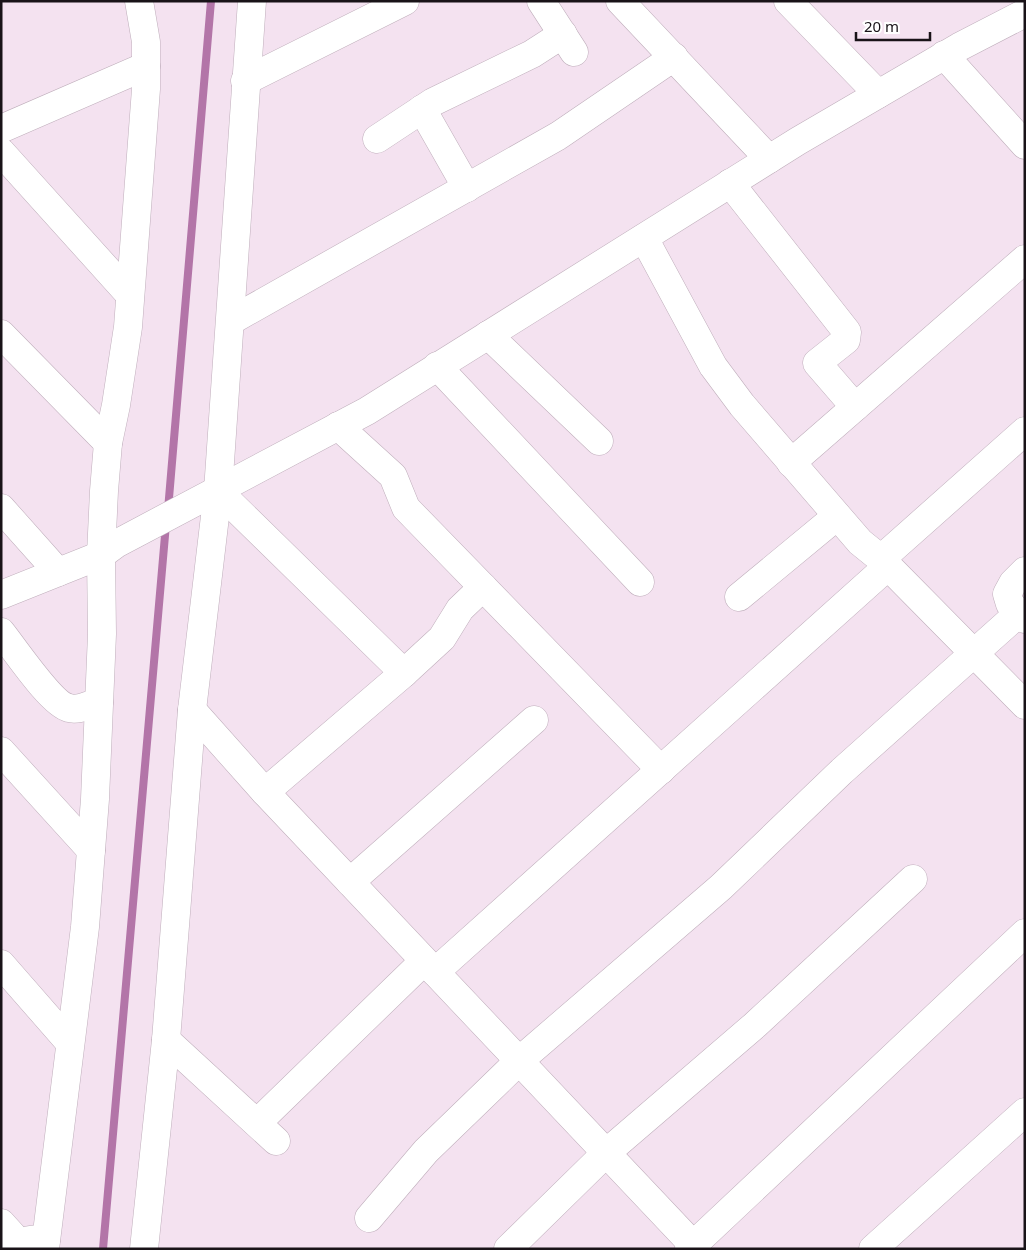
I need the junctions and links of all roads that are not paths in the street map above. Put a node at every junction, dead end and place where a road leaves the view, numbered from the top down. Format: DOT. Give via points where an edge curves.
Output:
graph roads {
  1 [pos="139,1"];
  2 [pos="252,1"];
  3 [pos="406,1"];
  4 [pos="541,1"];
  5 [pos="620,1"];
  6 [pos="788,1"];
  7 [pos="1025,13"];
  8 [pos="944,55"];
  9 [pos="674,58"];
  10 [pos="146,66"];
  11 [pos="245,81"];
  12 [pos="878,94"];
  13 [pos="422,110"];
  14 [pos="1,130"];
  15 [pos="377,139"];
  16 [pos="1025,145"];
  17 [pos="1,152"];
  18 [pos="769,159"];
  19 [pos="730,183"];
  20 [pos="467,188"];
  21 [pos="644,238"];
  22 [pos="1025,259"];
  23 [pos="130,295"];
  24 [pos="232,320"];
  25 [pos="1,334"];
  26 [pos="488,335"];
  27 [pos="437,366"];
  28 [pos="855,407"];
  29 [pos="338,426"];
  30 [pos="1025,431"];
  31 [pos="599,441"];
  32 [pos="108,443"];
  33 [pos="791,463"];
  34 [pos="218,491"];
  35 [pos="1,508"];
  36 [pos="837,516"];
  37 [pos="108,549"];
  38 [pos="884,563"];
  39 [pos="1025,571"];
  40 [pos="58,572"];
  41 [pos="640,582"];
  42 [pos="483,587"];
  43 [pos="1,595"];
  44 [pos="738,598"];
  45 [pos="1022,616"];
  46 [pos="1,632"];
  47 [pos="975,655"];
  48 [pos="404,673"];
  49 [pos="99,702"];
  50 [pos="1025,704"];
  51 [pos="192,710"];
  52 [pos="534,720"];
  53 [pos="1,751"];
  54 [pos="661,770"];
  55 [pos="265,792"];
  56 [pos="91,850"];
  57 [pos="913,879"];
  58 [pos="350,882"];
  59 [pos="1025,933"];
  60 [pos="1,964"];
  61 [pos="430,966"];
  62 [pos="166,1040"];
  63 [pos="70,1044"];
  64 [pos="519,1061"];
  65 [pos="1025,1112"];
  66 [pos="257,1123"];
  67 [pos="276,1142"];
  68 [pos="606,1153"];
  69 [pos="369,1218"];
  70 [pos="1,1223"];
  71 [pos="31,1245"];
  72 [pos="693,1247"];
  73 [pos="144,1249"];
  74 [pos="508,1249"];
  75 [pos="873,1249"];
  1 -- 10 [label="street" via="146,42"];
  2 -- 11 [label="street"];
  3 -- 11 [label="street"];
  4 -- 13 [label="street" via="569,43 532,54 432,102"];
  5 -- 9 [label="street"];
  6 -- 12 [label="street"];
  7 -- 8 [label="street"];
  8 -- 12 [label="street"];
  8 -- 16 [label="street"];
  9 -- 18 [label="street"];
  9 -- 20 [label="street" via="558,136"];
  10 -- 14 [label="street"];
  10 -- 23 [label="street"];
  11 -- 24 [label="street"];
  12 -- 18 [label="street"];
  13 -- 15 [label="street"];
  13 -- 20 [label="street"];
  17 -- 23 [label="street"];
  18 -- 19 [label="street"];
  19 -- 21 [label="street"];
  19 -- 28 [label="street" via="847,332 846,340 817,364"];
  20 -- 24 [label="street"];
  21 -- 26 [label="street"];
  21 -- 33 [label="street" via="713,366"];
  22 -- 28 [label="street"];
  23 -- 32 [label="street"];
  24 -- 34 [label="street"];
  25 -- 32 [label="street"];
  26 -- 27 [label="street"];
  26 -- 31 [label="street"];
  27 -- 29 [label="street"];
  27 -- 41 [label="street"];
  28 -- 33 [label="street"];
  29 -- 34 [label="street"];
  29 -- 42 [label="street" via="393,476 406,508"];
  30 -- 38 [label="street"];
  32 -- 37 [label="street"];
  33 -- 36 [label="street"];
  34 -- 37 [label="street"];
  34 -- 48 [label="street"];
  34 -- 51 [label="street"];
  35 -- 40 [label="street"];
  36 -- 38 [label="street"];
  36 -- 44 [label="street"];
  37 -- 40 [label="street"];
  37 -- 49 [label="street"];
  38 -- 47 [label="street"];
  38 -- 54 [label="street"];
  39 -- 45 [label="street" via="1007,594 1010,604"];
  40 -- 43 [label="street"];
  42 -- 48 [label="street" via="460,609 442,638"];
  42 -- 54 [label="street"];
  45 -- 47 [label="street"];
  46 -- 49 [label="street" via="42,684 65,707 74,709"];
  47 -- 50 [label="street"];
  47 -- 64 [label="street" via="842,771 721,887"];
  48 -- 55 [label="street"];
  49 -- 56 [label="street"];
  51 -- 55 [label="street"];
  51 -- 62 [label="street"];
  52 -- 58 [label="street"];
  53 -- 56 [label="street"];
  54 -- 61 [label="street"];
  55 -- 58 [label="street"];
  56 -- 63 [label="street"];
  57 -- 68 [label="street" via="755,1025"];
  58 -- 61 [label="street"];
  59 -- 72 [label="street"];
  60 -- 63 [label="street"];
  61 -- 64 [label="street"];
  61 -- 66 [label="street"];
  62 -- 66 [label="street"];
  62 -- 73 [label="street"];
  63 -- 71 [label="street"];
  64 -- 68 [label="street"];
  64 -- 69 [label="street" via="426,1151"];
  65 -- 75 [label="street"];
  66 -- 67 [label="street"];
  68 -- 72 [label="street"];
  68 -- 74 [label="street"];
  70 -- 71 [label="street"];
}
